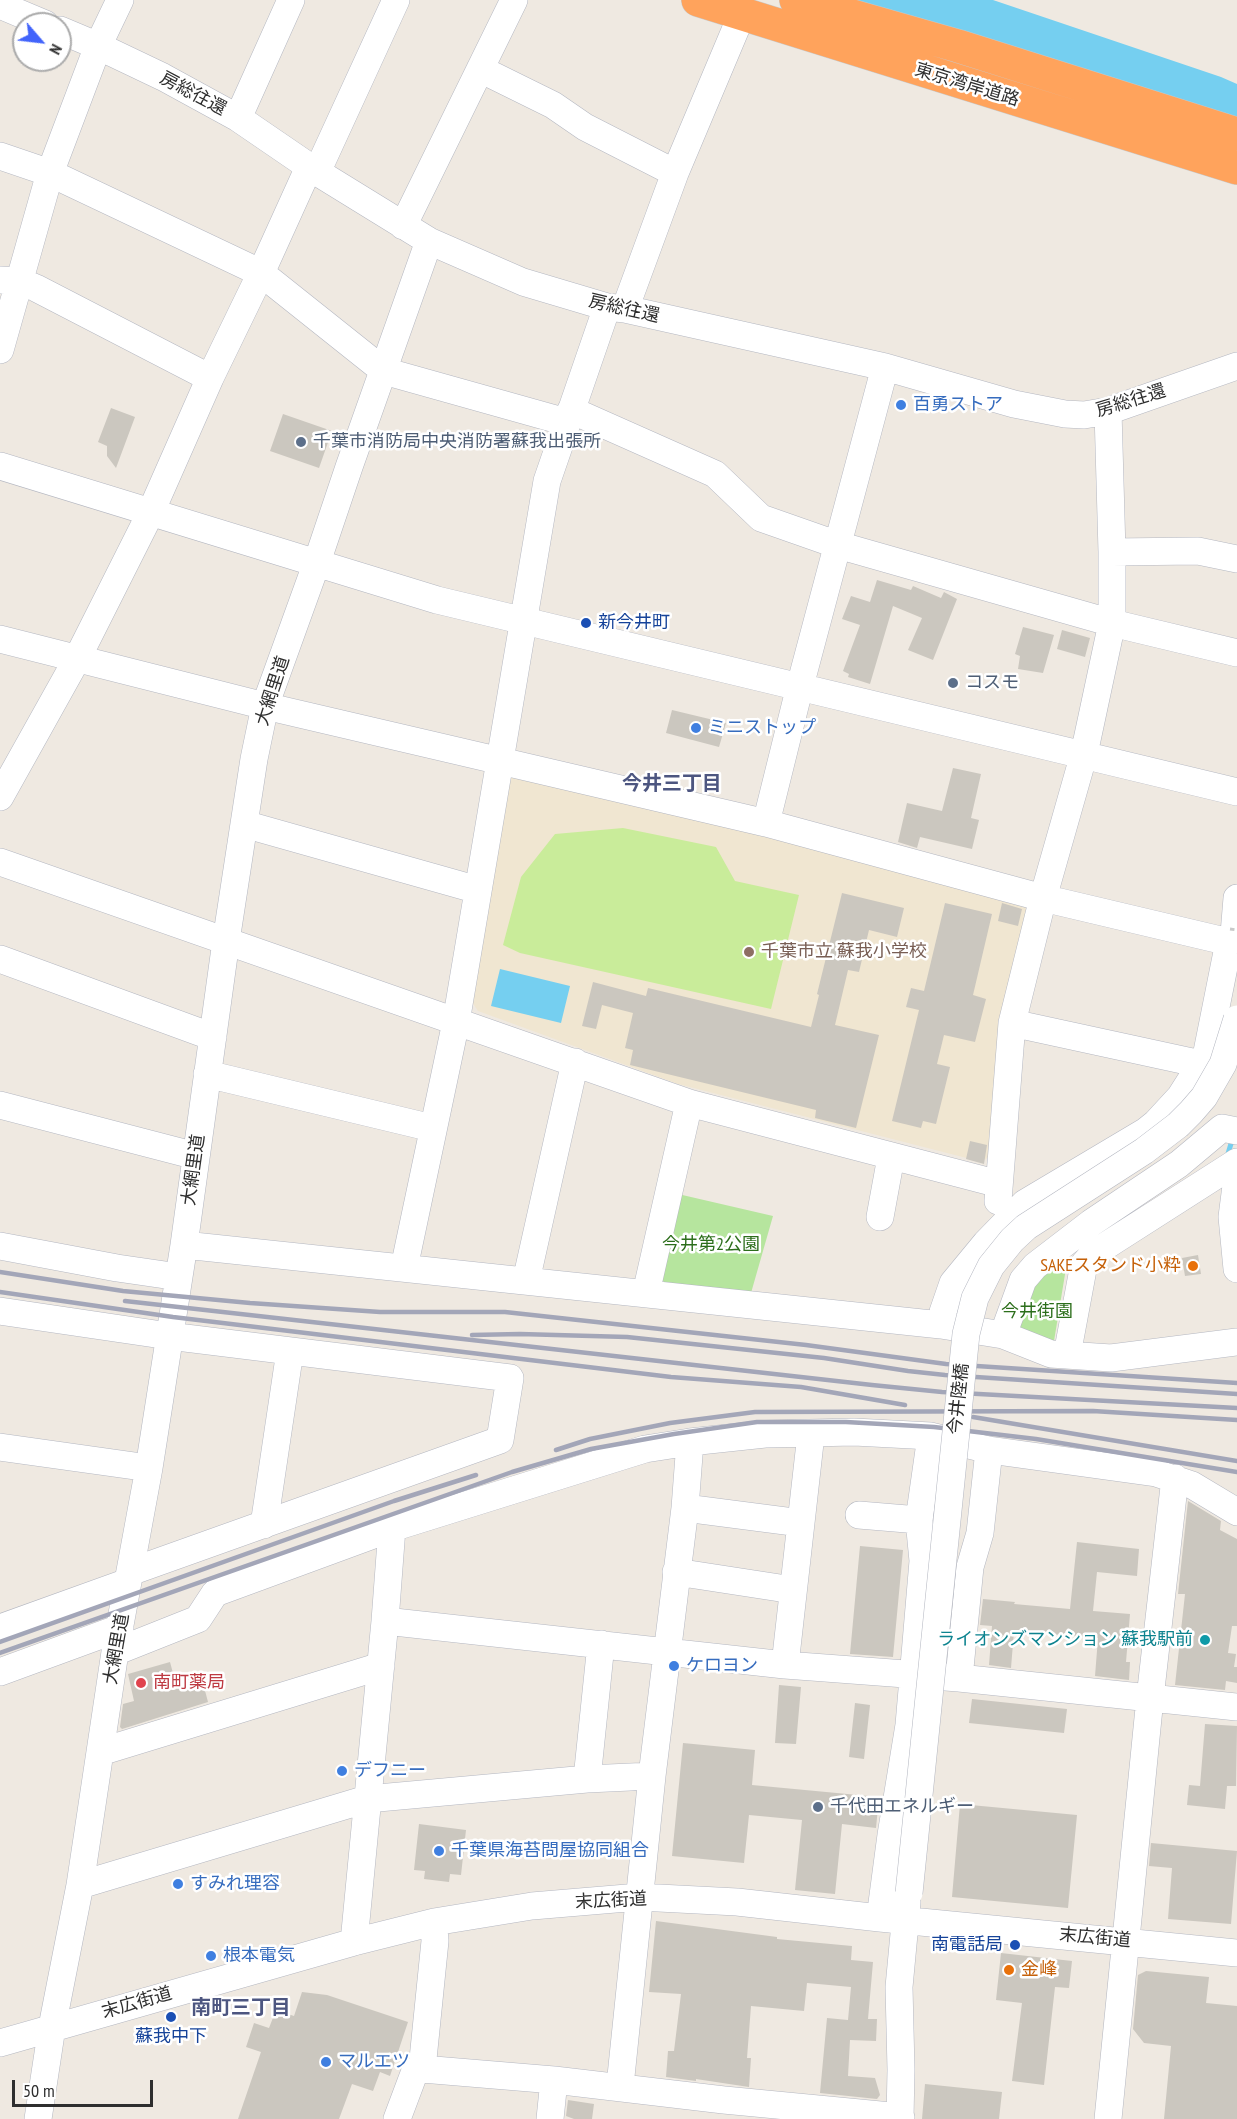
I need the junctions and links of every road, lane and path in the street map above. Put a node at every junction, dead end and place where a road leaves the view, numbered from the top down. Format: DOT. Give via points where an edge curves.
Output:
graph roads {
  1 [pos="120,0"];
  2 [pos="396,0"];
  3 [pos="514,0"];
  4 [pos="698,0"];
  5 [pos="796,0"];
  6 [pos="289,1"];
  7 [pos="0,5"];
  8 [pos="17,12"];
  9 [pos="742,14"];
  10 [pos="72,35"];
  11 [pos="98,46"];
  12 [pos="480,69"];
  13 [pos="238,118"];
  14 [pos="1237,134"];
  15 [pos="0,156"];
  16 [pos="1237,168"];
  17 [pos="313,169"];
  18 [pos="50,173"];
  19 [pos="675,173"];
  20 [pos="403,226"];
  21 [pos="429,241"];
  22 [pos="261,273"];
  23 [pos="10,281"];
  24 [pos="616,308"];
  25 [pos="0,350"];
  26 [pos="1237,366"];
  27 [pos="885,367"];
  28 [pos="384,371"];
  29 [pos="210,378"];
  30 [pos="1108,411"];
  31 [pos="569,416"];
  32 [pos="0,466"];
  33 [pos="150,513"];
  34 [pos="838,545"];
  35 [pos="1112,552"];
  36 [pos="1237,559"];
  37 [pos="317,562"];
  38 [pos="523,619"];
  39 [pos="1112,623"];
  40 [pos="0,639"];
  41 [pos="1237,653"];
  42 [pos="77,658"];
  43 [pos="800,687"];
  44 [pos="265,706"];
  45 [pos="1084,754"];
  46 [pos="501,762"];
  47 [pos="1237,792"];
  48 [pos="0,797"];
  49 [pos="766,823"];
  50 [pos="244,824"];
  51 [pos="0,862"];
  52 [pos="478,890"];
  53 [pos="1043,898"];
  54 [pos="1237,898"];
  55 [pos="1232,934"];
  56 [pos="226,941"];
  57 [pos="0,959"];
  58 [pos="1237,1019"];
  59 [pos="456,1022"];
  60 [pos="1012,1023"];
  61 [pos="213,1037"];
  62 [pos="575,1062"];
  63 [pos="1201,1064"];
  64 [pos="207,1074"];
  65 [pos="689,1103"];
  66 [pos="0,1105"];
  67 [pos="432,1128"];
  68 [pos="1230,1129"];
  69 [pos="196,1156"];
  70 [pos="891,1157"];
  71 [pos="1237,1162"];
  72 [pos="1179,1164"];
  73 [pos="1237,1178"];
  74 [pos="999,1184"];
  75 [pos="1177,1199"];
  76 [pos="880,1217"];
  77 [pos="1091,1223"];
  78 [pos="996,1232"];
  79 [pos="184,1245"];
  80 [pos="0,1246"];
  81 [pos="1105,1246"];
  82 [pos="404,1268"];
  83 [pos="1237,1269"];
  84 [pos="179,1276"];
  85 [pos="526,1281"];
  86 [pos="646,1293"];
  87 [pos="0,1311"];
  88 [pos="941,1325"];
  89 [pos="1003,1335"];
  90 [pos="170,1336"];
  91 [pos="1237,1342"];
  92 [pos="290,1351"];
  93 [pos="1067,1355"];
  94 [pos="811,1434"];
  95 [pos="931,1436"];
  96 [pos="690,1442"];
  97 [pos="0,1447"];
  98 [pos="989,1450"];
  99 [pos="149,1468"];
  100 [pos="1174,1478"];
  101 [pos="685,1508"];
  102 [pos="1237,1512"];
  103 [pos="859,1515"];
  104 [pos="801,1523"];
  105 [pos="264,1525"];
  106 [pos="923,1527"];
  107 [pos="392,1528"];
  108 [pos="676,1572"];
  109 [pos="129,1577"];
  110 [pos="793,1590"];
  111 [pos="386,1621"];
  112 [pos="0,1628"];
  113 [pos="118,1640"];
  114 [pos="601,1644"];
  115 [pos="667,1651"];
  116 [pos="785,1665"];
  117 [pos="381,1666"];
  118 [pos="0,1672"];
  119 [pos="914,1676"];
  120 [pos="959,1678"];
  121 [pos="1150,1698"];
  122 [pos="1237,1707"];
  123 [pos="100,1752"];
  124 [pos="652,1776"];
  125 [pos="587,1779"];
  126 [pos="367,1799"];
  127 [pos="80,1885"];
  128 [pos="639,1897"];
  129 [pos="893,1919"];
  130 [pos="434,1922"];
  131 [pos="1126,1941"];
  132 [pos="354,1942"];
  133 [pos="1237,1953"];
  134 [pos="52,2027"];
  135 [pos="0,2043"];
  136 [pos="422,2069"];
  137 [pos="554,2080"];
  138 [pos="620,2086"];
  139 [pos="722,2110"];
  140 [pos="901,2118"];
  141 [pos="38,2119"];
  142 [pos="397,2119"];
  143 [pos="550,2119"];
  144 [pos="1108,2119"];
  1 -- 11 [label="street"];
  2 -- 17 [label="street"];
  3 -- 12 [label="street"];
  4 -- 9 [label="highway, 東京湾岸道路"];
  5 -- 14 [label="highway, 東京湾岸道路" via="958,46"];
  6 -- 13 [label="street"];
  7 -- 8 [label="street"];
  9 -- 16 [label="highway, 東京湾岸道路"];
  9 -- 19 [label="street"];
  10 -- 11 [label="street, 房総往還"];
  11 -- 13 [label="street, 房総往還"];
  11 -- 18 [label="street"];
  12 -- 19 [label="street"];
  12 -- 20 [label="street"];
  13 -- 17 [label="street, 房総往還"];
  15 -- 18 [label="street"];
  17 -- 20 [label="street, 房総往還"];
  17 -- 22 [label="street"];
  18 -- 22 [label="street"];
  18 -- 23 [label="street"];
  19 -- 24 [label="street"];
  20 -- 21 [label="street, 房総往還"];
  21 -- 24 [label="street, 房総往還" via="523,282"];
  21 -- 28 [label="street, 大網里道"];
  22 -- 28 [label="street"];
  22 -- 29 [label="street"];
  23 -- 25 [label="street"];
  23 -- 29 [label="street" via="36,288"];
  24 -- 27 [label="street, 房総往還"];
  24 -- 31 [label="street"];
  26 -- 30 [label="street, 房総往還"];
  27 -- 30 [label="street, 房総往還" via="1014,404 1065,414"];
  27 -- 34 [label="street"];
  28 -- 31 [label="street"];
  28 -- 37 [label="street, 大網里道"];
  29 -- 33 [label="street"];
  30 -- 35 [label="street"];
  31 -- 34 [label="street" via="715,474 761,518"];
  31 -- 38 [label="street" via="547,481"];
  32 -- 33 [label="street"];
  33 -- 37 [label="street"];
  33 -- 42 [label="street"];
  34 -- 39 [label="street"];
  34 -- 43 [label="street"];
  35 -- 36 [label="street" via="1198,551"];
  35 -- 39 [label="street"];
  37 -- 38 [label="street" via="437,600"];
  37 -- 44 [label="street, 大網里道"];
  38 -- 43 [label="street"];
  38 -- 46 [label="street"];
  39 -- 41 [label="street"];
  39 -- 45 [label="street"];
  40 -- 42 [label="street"];
  42 -- 44 [label="street"];
  42 -- 48 [label="street"];
  43 -- 45 [label="street"];
  43 -- 49 [label="street"];
  44 -- 46 [label="street"];
  44 -- 50 [label="street, 大網里道"];
  45 -- 47 [label="street"];
  45 -- 53 [label="street"];
  46 -- 49 [label="street"];
  46 -- 52 [label="street"];
  49 -- 53 [label="street"];
  50 -- 52 [label="street"];
  50 -- 56 [label="street, 大網里道"];
  51 -- 56 [label="street"];
  52 -- 59 [label="street"];
  53 -- 55 [label="street"];
  53 -- 60 [label="street"];
  54 -- 55 [label="street"];
  55 -- 63 [label="street" via="1211,1036"];
  56 -- 59 [label="street"];
  56 -- 61 [label="street, 大網里道"];
  57 -- 61 [label="street"];
  58 -- 129 [label="street, 今井陸橋, bridge" via="1223,1064 1191,1112 1144,1151 1026,1227 991,1266 975,1298 966,1334 909,1893"];
  59 -- 62 [label="street"];
  59 -- 67 [label="street"];
  60 -- 63 [label="street"];
  60 -- 74 [label="street"];
  61 -- 64 [label="street, 大網里道"];
  62 -- 65 [label="street"];
  62 -- 85 [label="street"];
  63 -- 78 [label="street" via="1180,1097 1156,1123 1026,1203"];
  64 -- 67 [label="street"];
  64 -- 69 [label="street, 大網里道"];
  65 -- 70 [label="street"];
  65 -- 86 [label="street"];
  66 -- 69 [label="street"];
  67 -- 82 [label="street"];
  68 -- 72 [label="street"];
  69 -- 79 [label="street, 大網里道"];
  70 -- 74 [label="street"];
  70 -- 76 [label="street"];
  71 -- 75 [label="street"];
  72 -- 75 [label="street"];
  72 -- 77 [label="street"];
  73 -- 83 [label="street" via="1232,1217"];
  74 -- 78 [label="street"];
  75 -- 81 [label="street"];
  77 -- 81 [label="street"];
  77 -- 89 [label="street" via="1035,1266 1023,1280 1012,1294"];
  78 -- 88 [label="street" via="948,1297"];
  79 -- 82 [label="street"];
  79 -- 84 [label="street, 大網里道"];
  80 -- 84 [label="street"];
  81 -- 93 [label="street" via="1084,1264"];
  82 -- 85 [label="street"];
  84 -- 90 [label="street, 大網里道"];
  85 -- 86 [label="street"];
  86 -- 88 [label="street"];
  87 -- 90 [label="street"];
  88 -- 89 [label="street"];
  89 -- 93 [label="street" via="1051,1354"];
  90 -- 92 [label="street"];
  90 -- 99 [label="street, 大網里道"];
  91 -- 93 [label="street" via="1121,1358"];
  92 -- 105 [label="street"];
  92 -- 105 [label="street" via="510,1378 500,1440"];
  94 -- 95 [label="street"];
  94 -- 96 [label="street" via="765,1434"];
  94 -- 104 [label="street"];
  95 -- 98 [label="street"];
  95 -- 106 [label="street"];
  96 -- 101 [label="street"];
  96 -- 107 [label="street" via="645,1449"];
  97 -- 99 [label="street"];
  98 -- 100 [label="street"];
  98 -- 120 [label="street" via="970,1567"];
  99 -- 109 [label="street, 大網里道"];
  100 -- 102 [label="street"];
  100 -- 121 [label="street"];
  101 -- 104 [label="street"];
  101 -- 108 [label="street"];
  103 -- 106 [label="street"];
  104 -- 110 [label="street"];
  105 -- 109 [label="street"];
  106 -- 119 [label="street"];
  107 -- 111 [label="street"];
  107 -- 113 [label="street" via="215,1593 198,1619"];
  108 -- 110 [label="street"];
  108 -- 115 [label="street"];
  109 -- 112 [label="street"];
  109 -- 113 [label="street, 大網里道"];
  110 -- 116 [label="street"];
  111 -- 114 [label="street"];
  111 -- 117 [label="street"];
  113 -- 118 [label="street"];
  113 -- 123 [label="street, 大網里道"];
  114 -- 115 [label="street"];
  114 -- 125 [label="street"];
  115 -- 116 [label="street"];
  115 -- 124 [label="street"];
  116 -- 119 [label="street"];
  117 -- 123 [label="street"];
  117 -- 126 [label="street"];
  119 -- 120 [label="street"];
  119 -- 129 [label="street" via="891,1835"];
  120 -- 121 [label="street"];
  121 -- 122 [label="street"];
  121 -- 131 [label="street"];
  123 -- 127 [label="street, 大網里道"];
  124 -- 125 [label="street"];
  124 -- 128 [label="street"];
  125 -- 126 [label="street"];
  126 -- 127 [label="street"];
  126 -- 132 [label="street"];
  127 -- 134 [label="street, 大網里道"];
  128 -- 129 [label="street, 末広街道" via="736,1902"];
  128 -- 130 [label="street, 末広街道" via="532,1906"];
  128 -- 138 [label="street"];
  129 -- 131 [label="street, 末広街道"];
  129 -- 140 [label="street" via="899,1987"];
  130 -- 132 [label="street, 末広街道"];
  130 -- 136 [label="street"];
  131 -- 133 [label="street, 末広街道"];
  131 -- 144 [label="street"];
  132 -- 134 [label="street, 末広街道"];
  134 -- 135 [label="street, 末広街道"];
  134 -- 141 [label="street, 大網里道"];
  136 -- 137 [label="street"];
  136 -- 142 [label="street" via="415,2071"];
  137 -- 138 [label="street"];
  137 -- 143 [label="street"];
  138 -- 139 [label="street"];
  139 -- 140 [label="street"];
}
